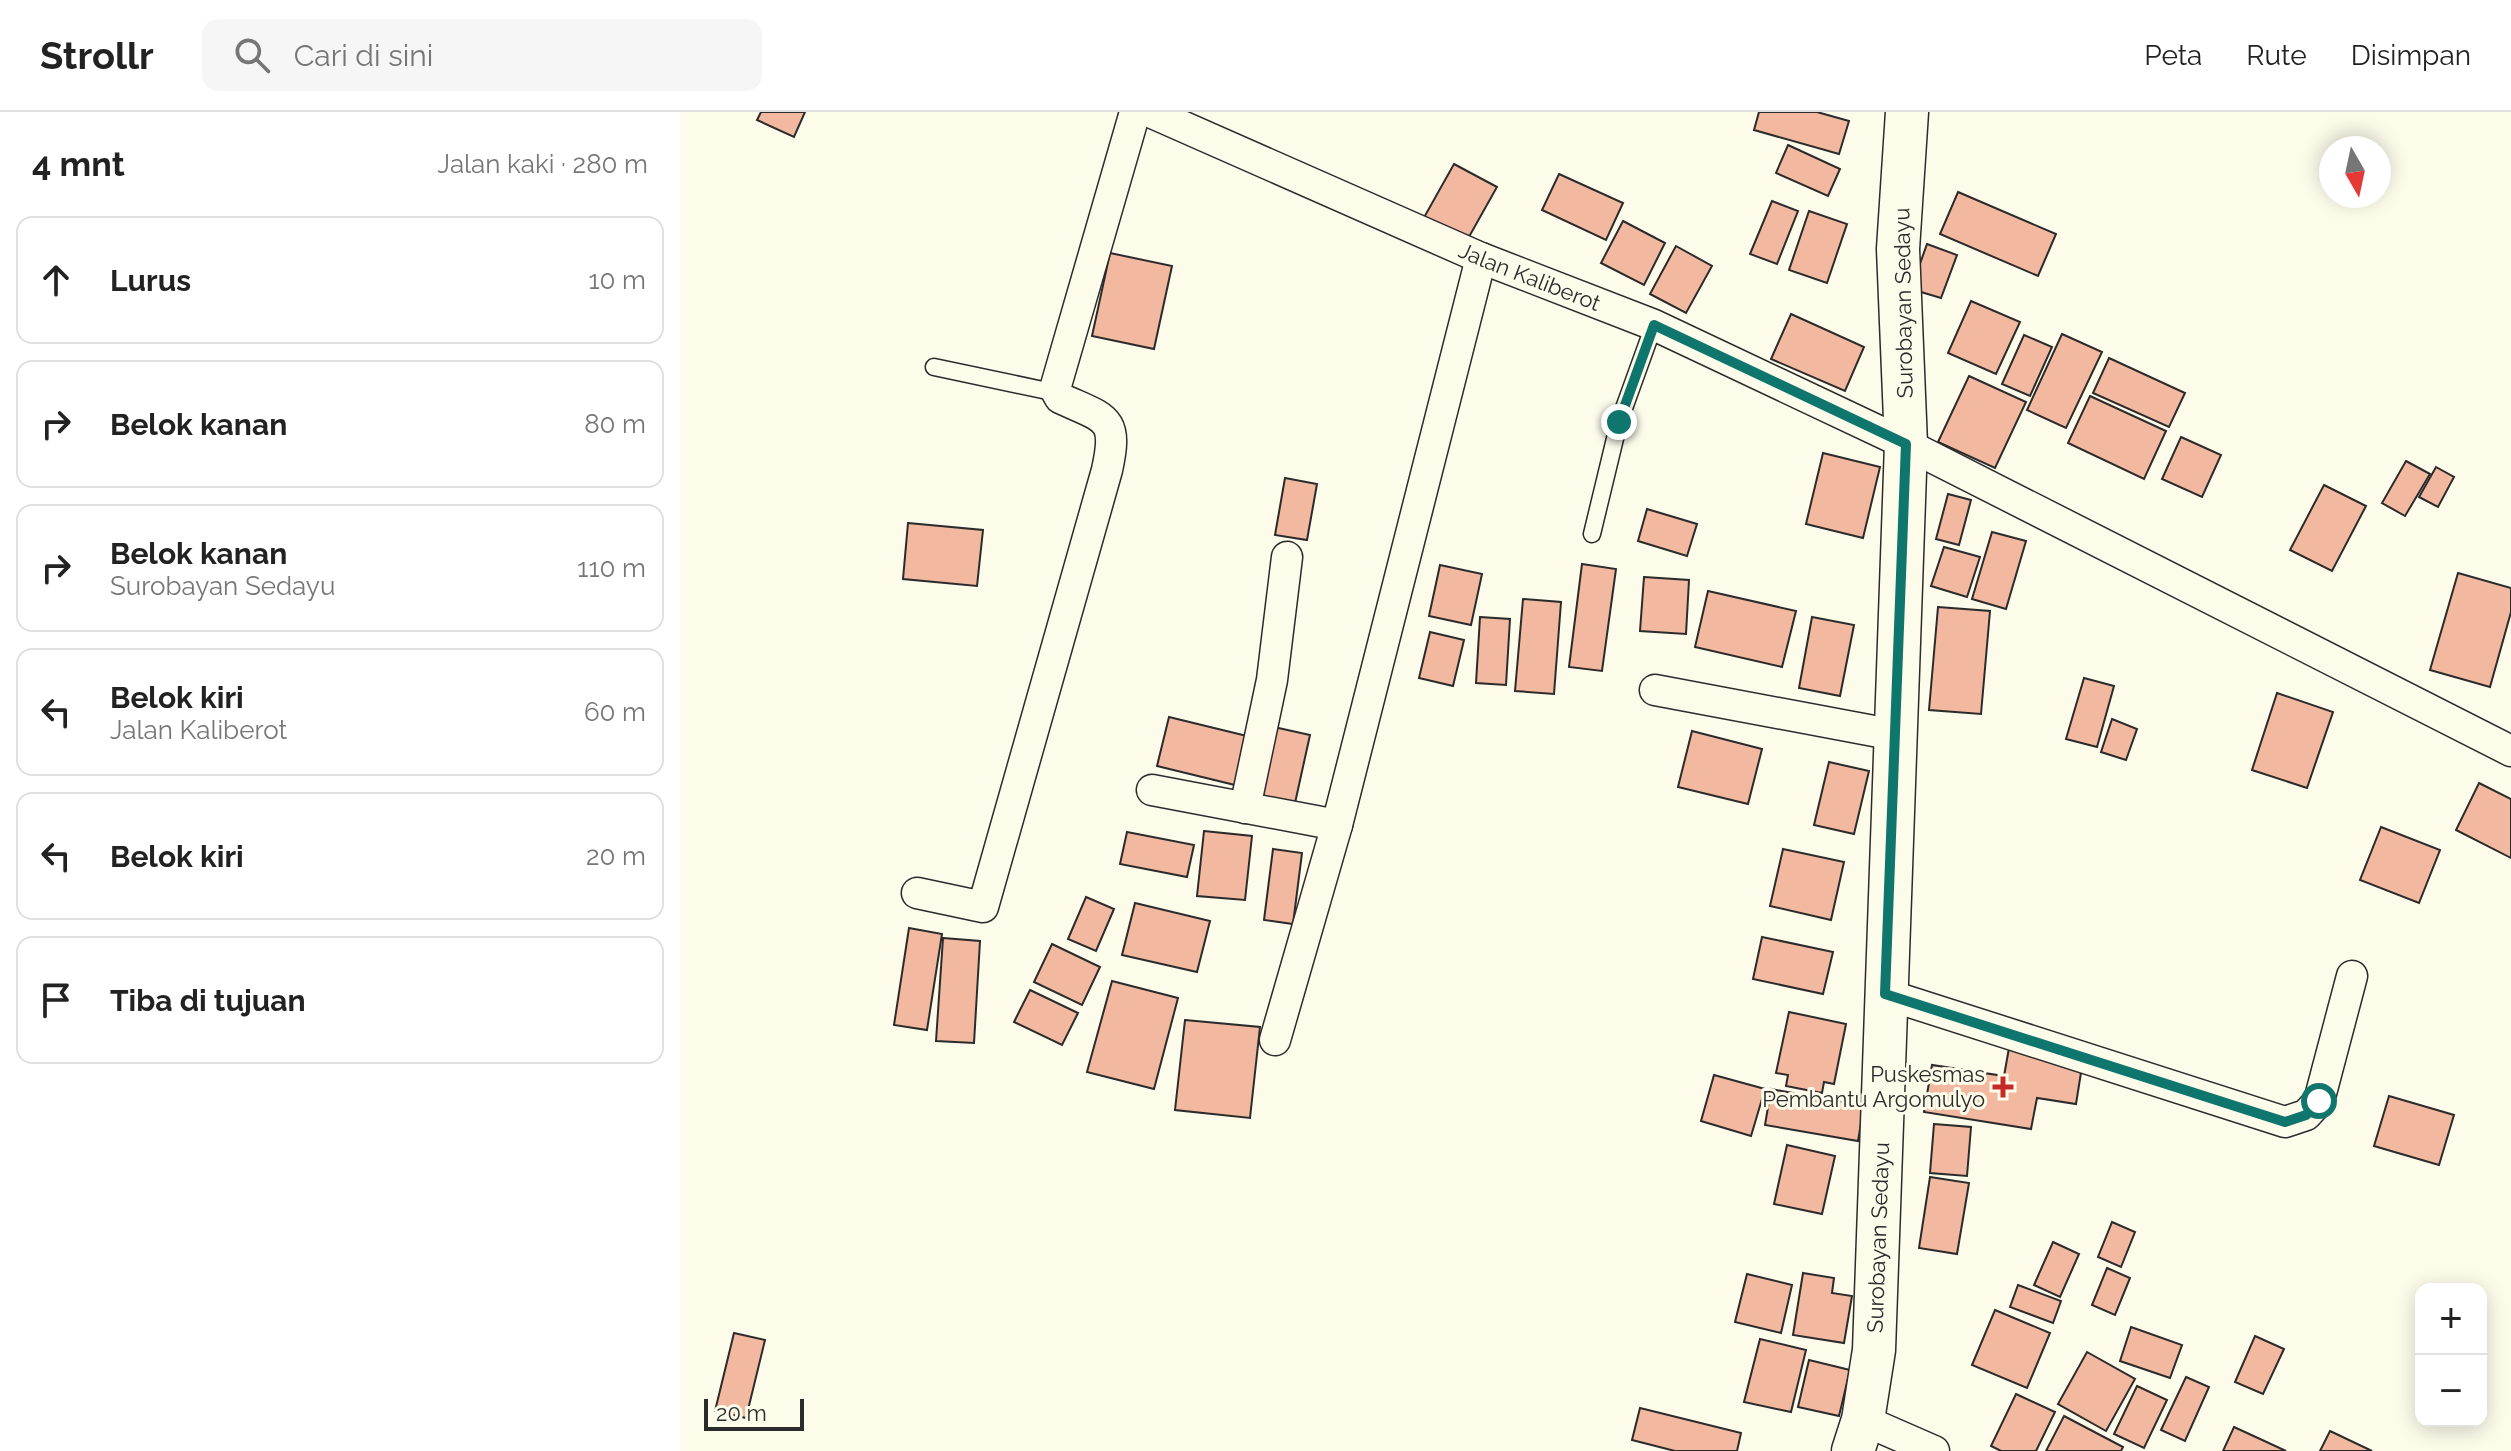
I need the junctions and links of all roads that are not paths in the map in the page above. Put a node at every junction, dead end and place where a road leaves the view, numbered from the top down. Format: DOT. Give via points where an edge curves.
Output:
graph roads {
  1 [pos="1135,112"];
  2 [pos="1150,112"];
  3 [pos="1907,112"];
  4 [pos="1481,258"];
  5 [pos="1654,325"];
  6 [pos="934,367"];
  7 [pos="1057,393"];
  8 [pos="1906,444"];
  9 [pos="1592,534"];
  10 [pos="1287,557"];
  11 [pos="1655,690"];
  12 [pos="1895,735"];
  13 [pos="2511,751"];
  14 [pos="1152,790"];
  15 [pos="1245,808"];
  16 [pos="1337,825"];
  17 [pos="917,893"];
  18 [pos="2352,976"];
  19 [pos="1885,994"];
  20 [pos="1275,1040"];
  21 [pos="1858,1435"];
  22 [pos="1934,1451"];
  1 -- 7 [label="street"];
  2 -- 4 [label="street, Jalan Kaliberot"];
  3 -- 8 [label="main road, Surobayan Sedayu" via="1898,249"];
  4 -- 5 [label="street, Jalan Kaliberot"];
  4 -- 16 [label="street"];
  5 -- 8 [label="street, Jalan Kaliberot"];
  5 -- 9 [label="lane" via="1619,422"];
  6 -- 7 [label="lane"];
  7 -- 17 [label="street" via="1108,424 1112,443 1102,485 983,907"];
  8 -- 12 [label="main road, Surobayan Sedayu"];
  8 -- 13 [label="street, Jalan Kaliberot"];
  10 -- 15 [label="street" via="1272,680"];
  11 -- 12 [label="street"];
  12 -- 19 [label="main road, Surobayan Sedayu"];
  14 -- 15 [label="street"];
  15 -- 16 [label="street"];
  16 -- 20 [label="street"];
  18 -- 19 [label="street" via="2319,1101 2306,1115 2285,1122"];
  19 -- 21 [label="main road, Surobayan Sedayu" via="1874,1350"];
  21 -- 22 [label="street"];
}
